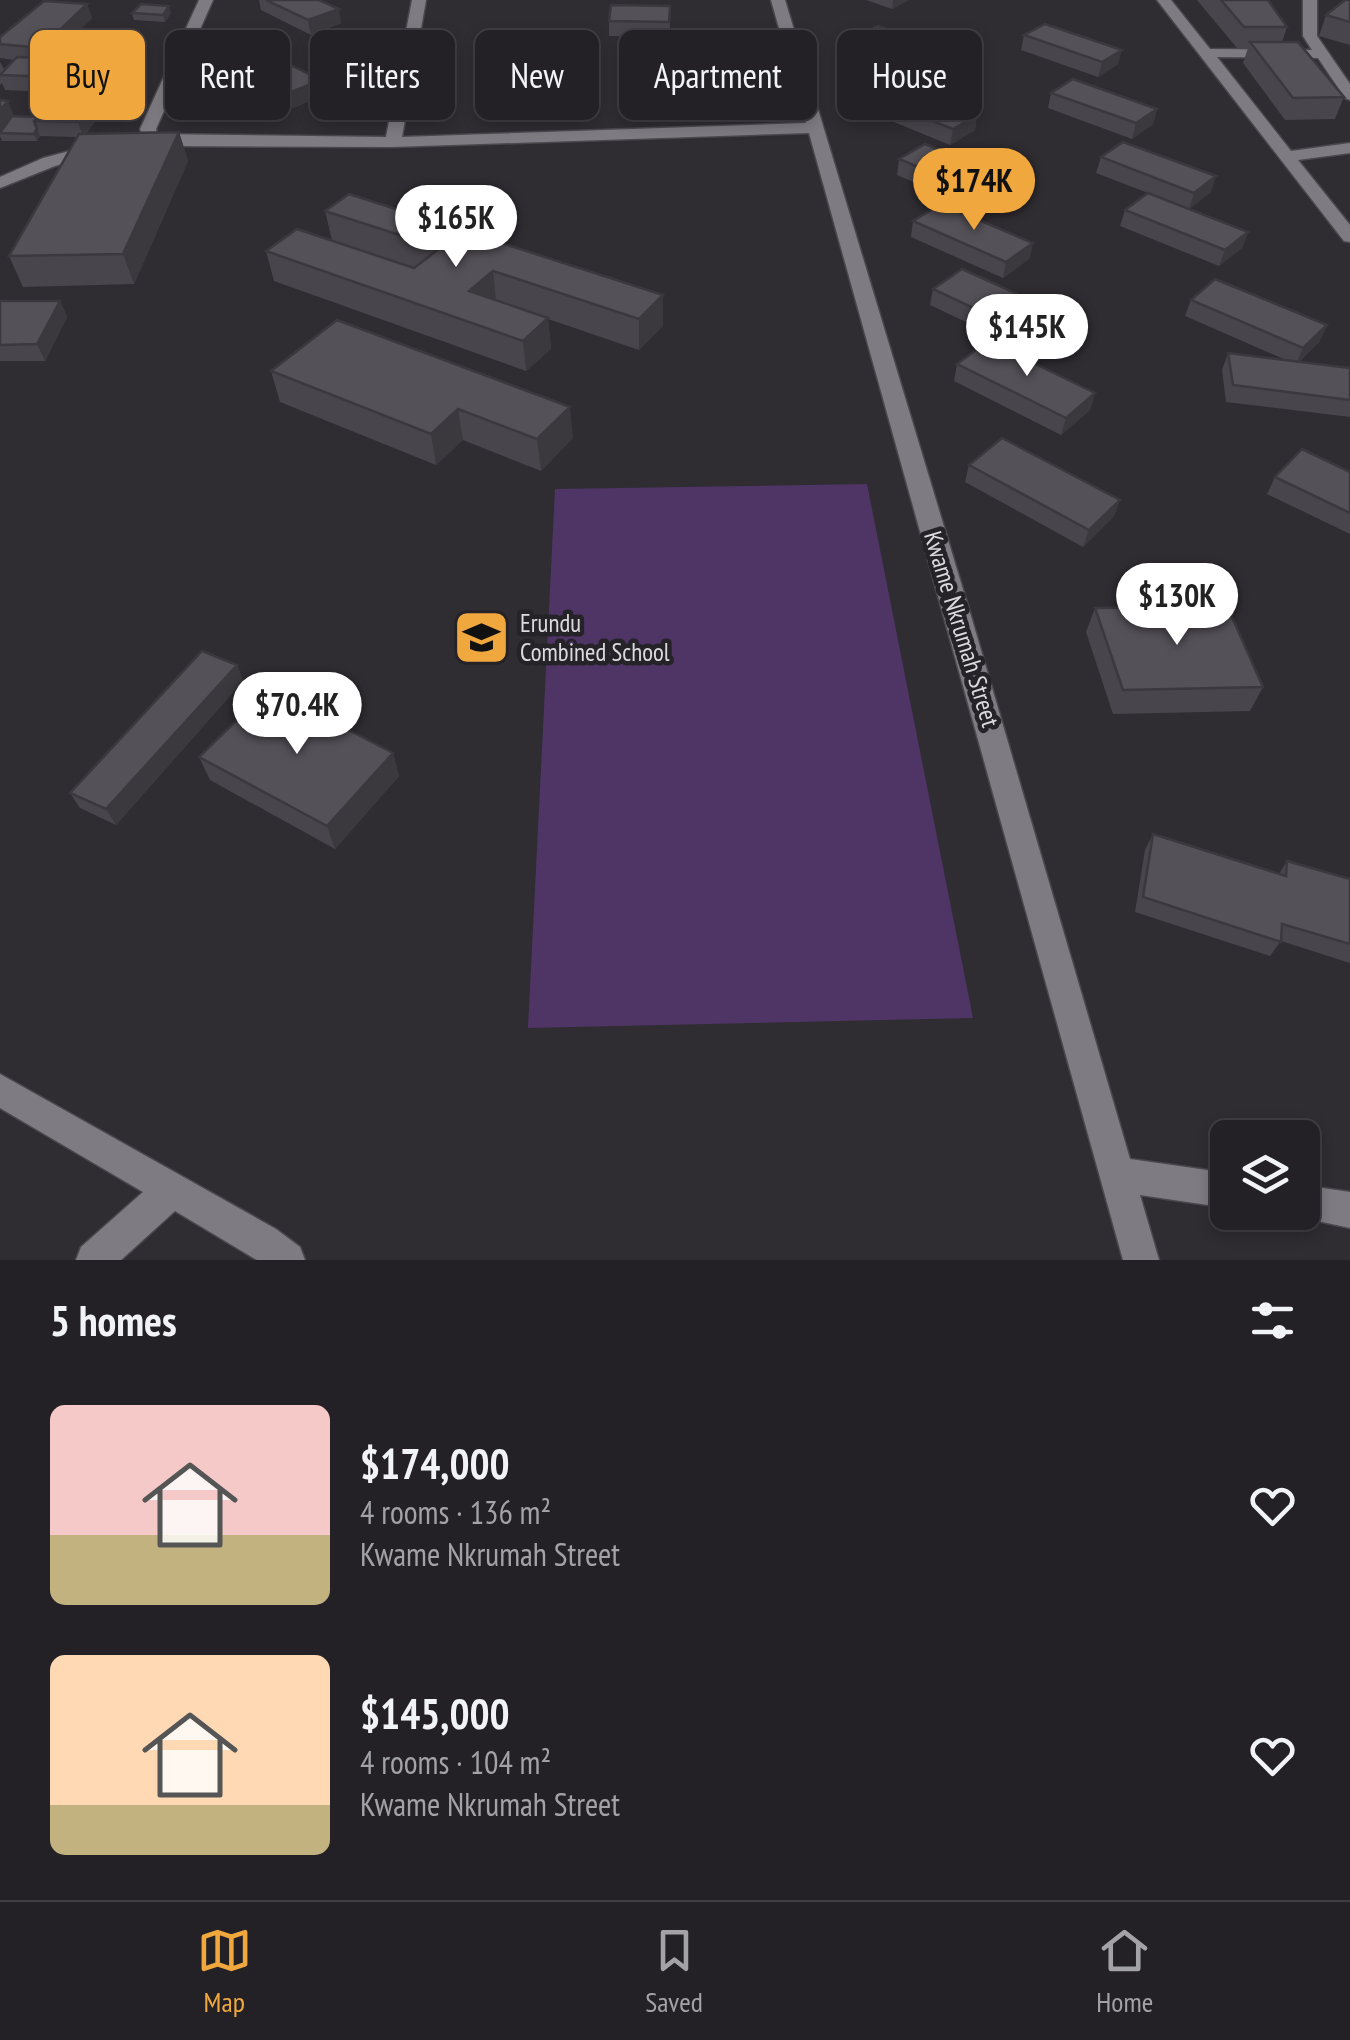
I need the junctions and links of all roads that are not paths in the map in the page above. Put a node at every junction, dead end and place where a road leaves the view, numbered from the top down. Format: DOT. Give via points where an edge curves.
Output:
graph roads {
  1 [pos="206,0"];
  2 [pos="419,0"];
  3 [pos="778,0"];
  4 [pos="1164,0"];
  5 [pos="1310,0"];
  6 [pos="1205,53"];
  7 [pos="1321,54"];
  8 [pos="1350,96"];
  9 [pos="815,128"];
  10 [pos="134,141"];
  11 [pos="393,142"];
  12 [pos="1350,148"];
  13 [pos="1285,156"];
  14 [pos="0,183"];
  15 [pos="1350,237"];
  16 [pos="0,1090"];
  17 [pos="1116,1174"];
  18 [pos="1210,1188"];
  19 [pos="173,1189"];
  20 [pos="1320,1206"];
  21 [pos="1350,1210"];
  22 [pos="94,1260"];
  23 [pos="287,1260"];
  24 [pos="1140,1260"];
  1 -- 10 [label="street" via="148,129"];
  2 -- 11 [label="street"];
  3 -- 9 [label="street, Kwame Nkrumah Street"];
  4 -- 6 [label="street"];
  5 -- 7 [label="street" via="1310,36"];
  6 -- 7 [label="street"];
  6 -- 13 [label="street"];
  7 -- 8 [label="street"];
  9 -- 11 [label="street"];
  9 -- 17 [label="street, Kwame Nkrumah Street"];
  10 -- 11 [label="street"];
  10 -- 14 [label="street" via="49,162"];
  12 -- 13 [label="street"];
  13 -- 15 [label="street"];
  16 -- 19 [label="street"];
  17 -- 18 [label="street"];
  17 -- 24 [label="street, Kwame Nkrumah Street"];
  19 -- 22 [label="street"];
  19 -- 23 [label="street"];
  20 -- 21 [label="street"];
}
